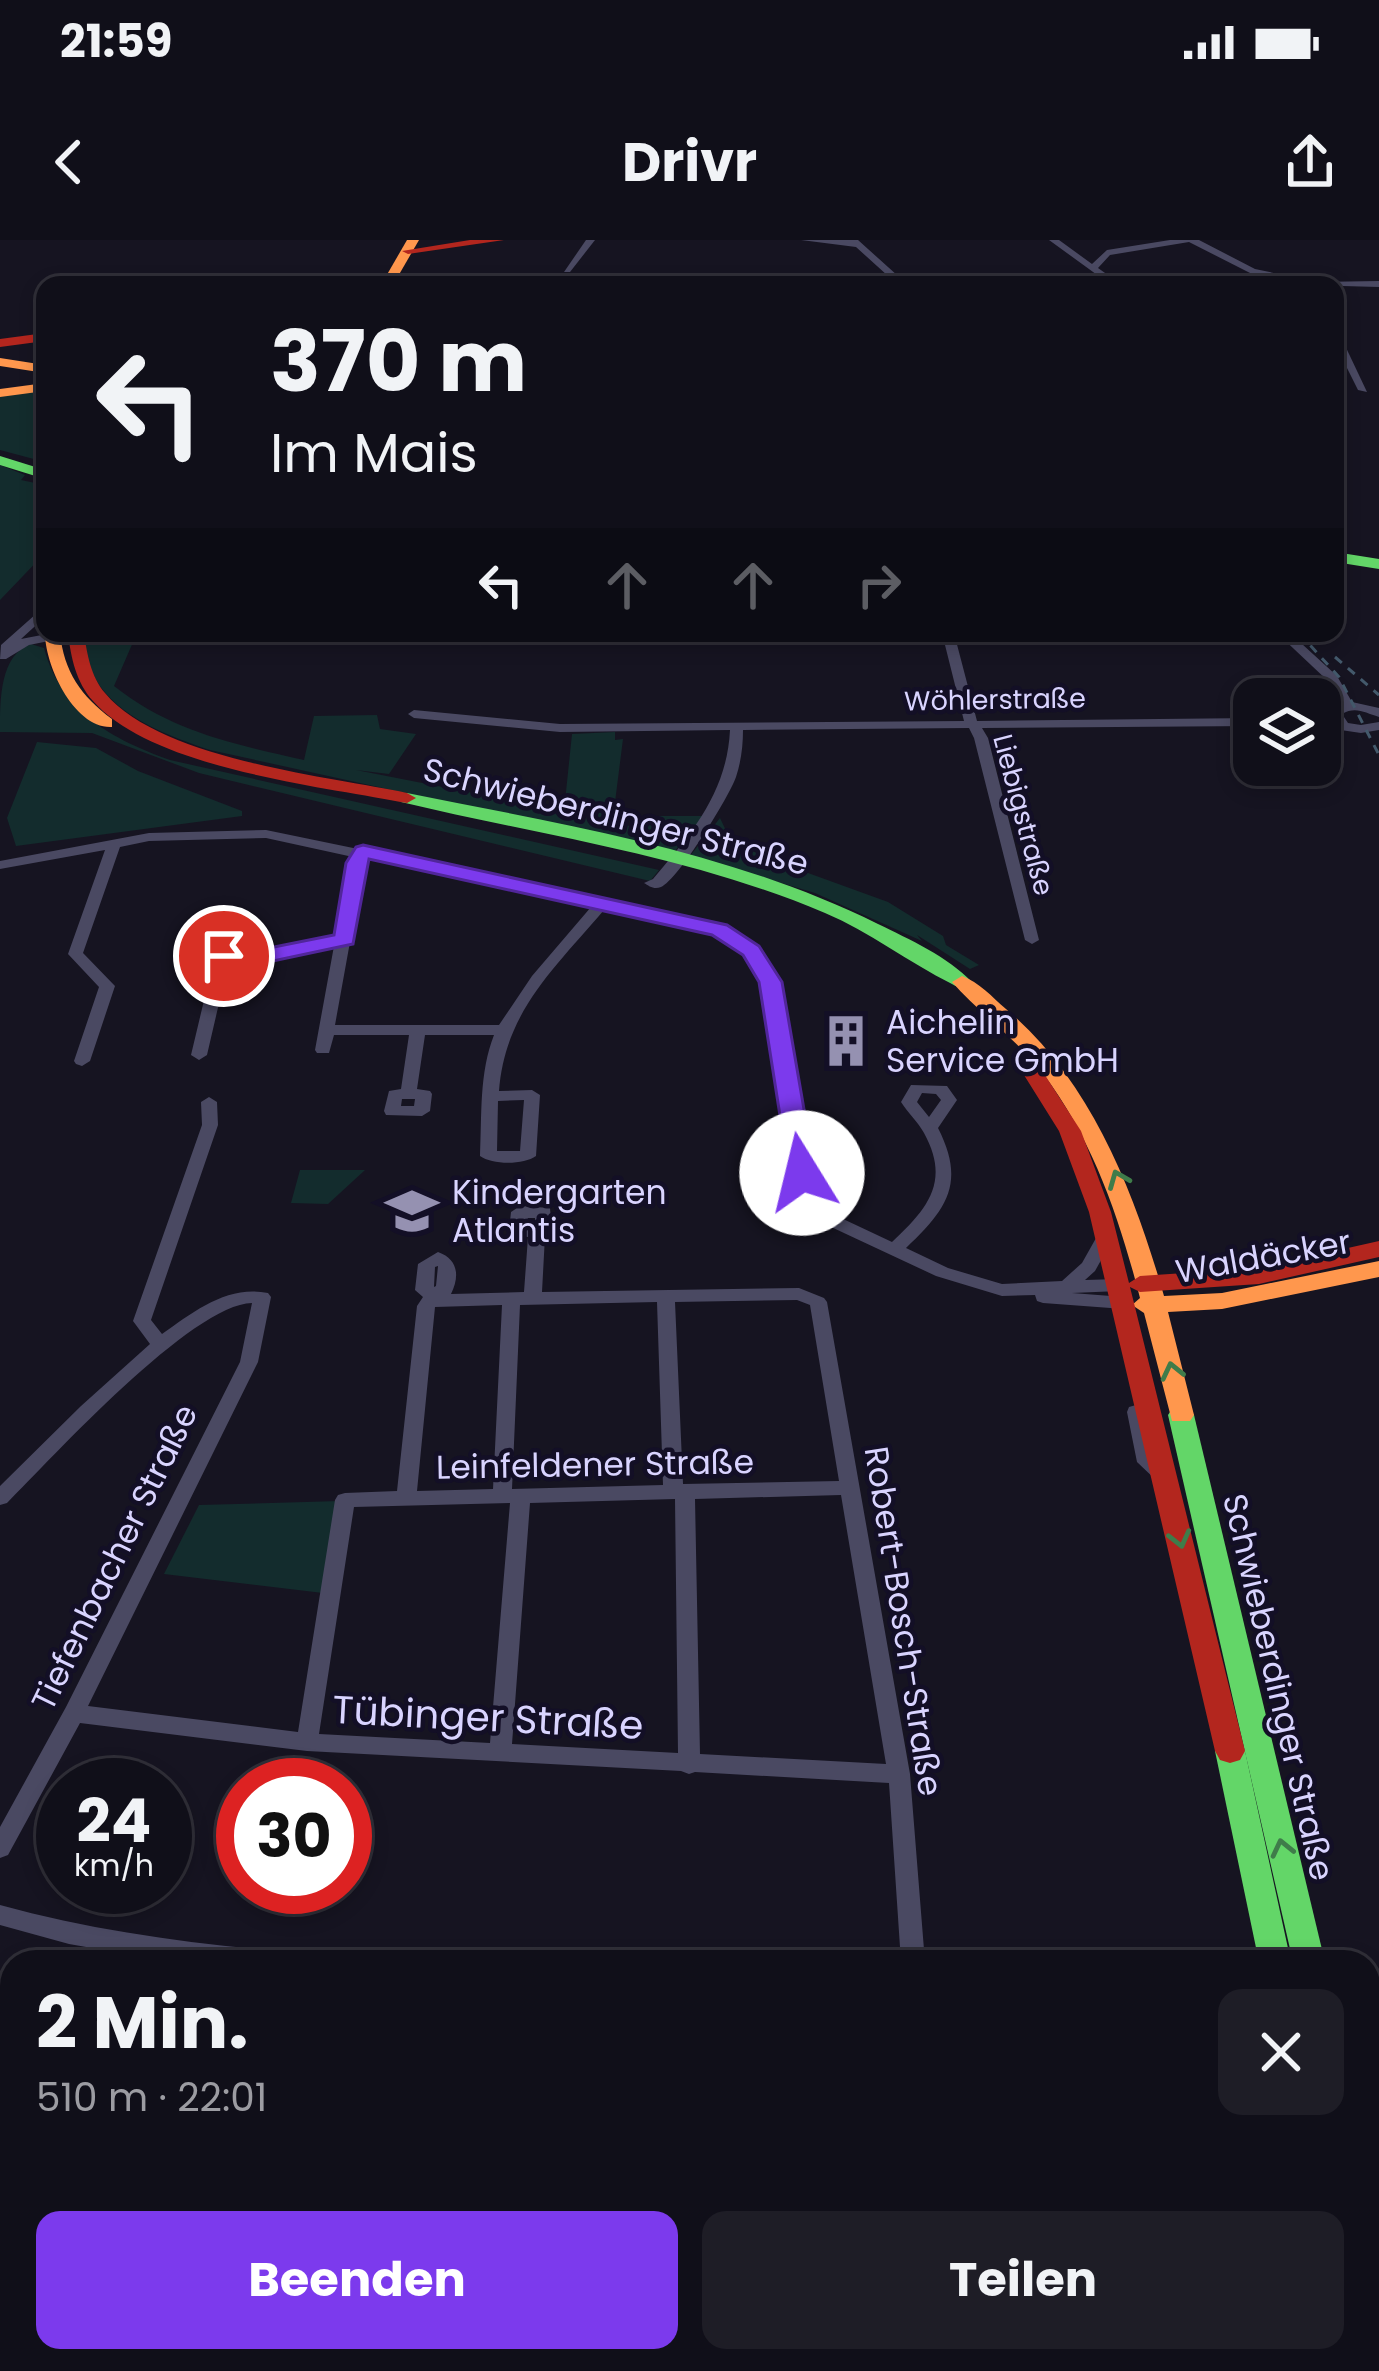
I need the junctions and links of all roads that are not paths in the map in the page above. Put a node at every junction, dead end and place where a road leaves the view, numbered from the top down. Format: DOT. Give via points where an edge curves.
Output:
graph roads {
  1 [pos="591,240"];
  2 [pos="806,240"];
  3 [pos="1053,240"];
  4 [pos="1189,240"];
  5 [pos="856,242"];
  6 [pos="438,251"];
  7 [pos="1089,265"];
  8 [pos="567,270"];
  9 [pos="400,276"];
  10 [pos="893,276"];
  11 [pos="1104,276"];
  12 [pos="1276,276"];
  13 [pos="1379,284"];
  14 [pos="1344,285"];
  15 [pos="36,338"];
  16 [pos="0,344"];
  17 [pos="1344,353"];
  18 [pos="0,366"];
  19 [pos="36,372"];
  20 [pos="36,388"];
  21 [pos="1363,390"];
  22 [pos="0,393"];
  23 [pos="0,456"];
  24 [pos="36,464"];
  25 [pos="36,472"];
  26 [pos="1344,558"];
  27 [pos="1379,564"];
  28 [pos="1344,570"];
  29 [pos="1379,575"];
  30 [pos="36,618"];
  31 [pos="36,634"];
  32 [pos="18,635"];
  33 [pos="36,639"];
  34 [pos="58,642"];
  35 [pos="65,642"];
  36 [pos="950,642"];
  37 [pos="1293,642"];
  38 [pos="1,657"];
  39 [pos="1332,678"];
  40 [pos="1341,686"];
  41 [pos="414,714"];
  42 [pos="1341,717"];
  43 [pos="1341,720"];
  44 [pos="1378,721"];
  45 [pos="1233,722"];
  46 [pos="973,724"];
  47 [pos="737,727"];
  48 [pos="1360,729"];
  49 [pos="1379,741"];
  50 [pos="114,843"];
  51 [pos="363,851"];
  52 [pos="0,865"];
  53 [pos="654,883"];
  54 [pos="602,903"];
  55 [pos="345,939"];
  56 [pos="1032,940"];
  57 [pos="328,1030"];
  58 [pos="418,1030"];
  59 [pos="503,1030"];
  60 [pos="323,1050"];
  61 [pos="199,1055"];
  62 [pos="82,1061"];
  63 [pos="408,1094"];
  64 [pos="493,1096"];
  65 [pos="209,1102"];
  66 [pos="930,1128"];
  67 [pos="537,1231"];
  68 [pos="1106,1234"];
  69 [pos="1379,1249"];
  70 [pos="892,1251"];
  71 [pos="1379,1269"];
  72 [pos="1069,1285"];
  73 [pos="1015,1292"];
  74 [pos="1122,1294"];
  75 [pos="666,1295"];
  76 [pos="1154,1295"];
  77 [pos="522,1298"];
  78 [pos="159,1343"];
  79 [pos="1142,1382"];
  80 [pos="1153,1426"];
  81 [pos="1185,1426"];
  82 [pos="1165,1477"];
  83 [pos="848,1487"];
  84 [pos="679,1491"];
  85 [pos="512,1496"];
  86 [pos="0,1498"];
  87 [pos="406,1498"];
  88 [pos="74,1713"];
  89 [pos="308,1742"];
  90 [pos="500,1753"];
  91 [pos="689,1765"];
  92 [pos="899,1774"];
  93 [pos="0,1848"];
  94 [pos="0,1915"];
  95 [pos="152,1950"];
  96 [pos="912,1950"];
  97 [pos="1273,1950"];
  98 [pos="1306,1950"];
  1 -- 8 [label="street"];
  2 -- 5 [label="street"];
  3 -- 7 [label="street"];
  4 -- 7 [label="street" via="1107,253"];
  4 -- 12 [label="street"];
  5 -- 10 [label="street"];
  6 -- 9 [label="main road"];
  7 -- 11 [label="street"];
  13 -- 14 [label="street"];
  15 -- 16 [label="main road"];
  17 -- 21 [label="street"];
  18 -- 19 [label="main road"];
  20 -- 22 [label="main road"];
  23 -- 24 [label="main road"];
  23 -- 25 [label="main road"];
  26 -- 27 [label="main road"];
  28 -- 29 [label="main road"];
  30 -- 32 [label="street"];
  31 -- 32 [label="street"];
  32 -- 38 [label="street"];
  33 -- 38 [label="street"];
  34 -- 68 [label="main road, Schwieberdinger Straße" via="54,664 69,692 142,744 709,876 816,912 896,951 976,1009 1040,1078 1073,1134"];
  76 -- 35 [label="main road, Schwieberdinger Straße, one-way" via="1120,1182 1064,1082 993,1003 903,940 826,903 716,867 170,742 94,693"];
  36 -- 46 [label="street, Liebigstraße"];
  37 -- 39 [label="street"];
  40 -- 44 [label="street"];
  41 -- 47 [label="street, Wöhlerstraße" via="560,728"];
  42 -- 44 [label="street"];
  43 -- 48 [label="street"];
  44 -- 48 [label="street"];
  45 -- 46 [label="street, Wöhlerstraße"];
  46 -- 47 [label="street, Wöhlerstraße"];
  46 -- 56 [label="street, Liebigstraße"];
  47 -- 53 [label="street" via="729,787"];
  48 -- 49 [label="street"];
  50 -- 51 [label="street" via="242,832"];
  50 -- 52 [label="street"];
  50 -- 62 [label="street" via="75,954 107,986"];
  51 -- 54 [label="street"];
  51 -- 55 [label="street"];
  54 -- 59 [label="street"];
  54 -- 70 [label="street" via="698,922 752,951 770,982 809,1190 835,1222"];
  55 -- 57 [label="street"];
  55 -- 61 [label="street" via="219,971"];
  57 -- 58 [label="street"];
  57 -- 60 [label="street"];
  58 -- 59 [label="street"];
  58 -- 63 [label="street"];
  59 -- 64 [label="street"];
  65 -- 78 [label="street" via="210,1125 142,1321"];
  66 -- 70 [label="street" via="946,1186 937,1209"];
  67 -- 77 [label="street"];
  68 -- 72 [label="street"];
  68 -- 74 [label="main road, Schwieberdinger Straße"];
  69 -- 76 [label="main road, Waldäcker"];
  70 -- 73 [label="street"];
  71 -- 76 [label="main road, Waldäcker" via="1262,1294"];
  72 -- 73 [label="street"];
  72 -- 74 [label="street"];
  73 -- 74 [label="street, Waldäcker"];
  74 -- 76 [label="main road, Waldäcker"];
  74 -- 79 [label="main road, Schwieberdinger Straße"];
  75 -- 77 [label="street"];
  75 -- 83 [label="street, Robert-Bosch-Straße" via="811,1297 823,1310"];
  75 -- 84 [label="street"];
  81 -- 76 [label="main road, Schwieberdinger Straße, one-way"];
  77 -- 85 [label="street"];
  77 -- 87 [label="street" via="434,1298 425,1306"];
  78 -- 86 [label="street"];
  78 -- 88 [label="street, Tiefenbacher Straße" via="223,1302 262,1297 249,1362"];
  79 -- 80 [label="main road, Schwieberdinger Straße"];
  79 -- 82 [label="street" via="1132,1394 1147,1462"];
  80 -- 81 [label="main road"];
  80 -- 82 [label="main road, Schwieberdinger Straße"];
  98 -- 81 [label="main road, Schwieberdinger Straße, one-way"];
  82 -- 97 [label="main road, Schwieberdinger Straße, one-way"];
  83 -- 84 [label="street, Leinfeldener Straße"];
  83 -- 92 [label="street, Robert-Bosch-Straße"];
  84 -- 85 [label="street, Leinfeldener Straße"];
  84 -- 91 [label="street"];
  85 -- 87 [label="street, Leinfeldener Straße"];
  85 -- 90 [label="street"];
  87 -- 89 [label="street, Leinfeldener Straße" via="345,1500"];
  88 -- 89 [label="street, Tübinger Straße"];
  88 -- 93 [label="street, Tiefenbacher Straße"];
  89 -- 90 [label="street, Tübinger Straße"];
  90 -- 91 [label="street, Tübinger Straße"];
  91 -- 92 [label="street, Tübinger Straße"];
  92 -- 96 [label="street, Robert-Bosch-Straße"];
  94 -- 95 [label="street"];
}
